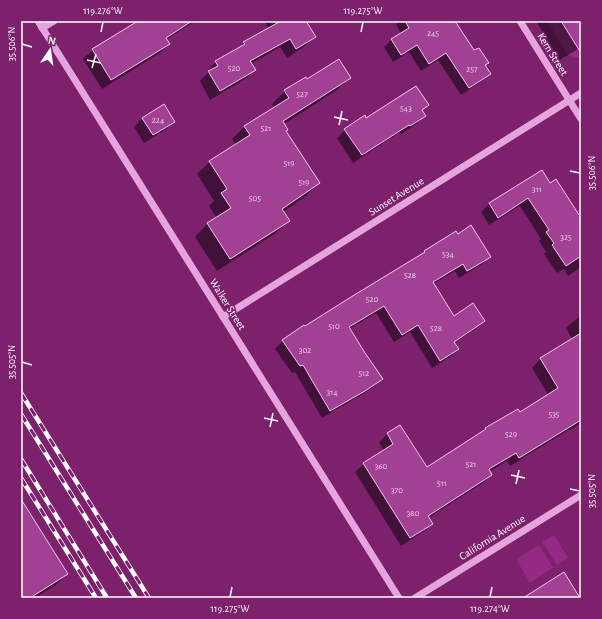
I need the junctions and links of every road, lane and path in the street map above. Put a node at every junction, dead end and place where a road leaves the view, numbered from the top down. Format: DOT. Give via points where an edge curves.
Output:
graph roads {
  1 [pos="38,21"];
  2 [pos="54,21"];
  3 [pos="520,21"];
  4 [pos="42,28"];
  5 [pos="581,93"];
  6 [pos="569,100"];
  7 [pos="581,119"];
  8 [pos="223,317"];
  9 [pos="581,495"];
  10 [pos="398,598"];
  11 [pos="415,598"];
  1 -- 4 [label="street, Walker Street"];
  2 -- 4 [label="street"];
  3 -- 6 [label="street, Kern Street"];
  4 -- 8 [label="street, Walker Street"];
  5 -- 6 [label="street, Sunset Avenue"];
  6 -- 7 [label="street, Kern Street"];
  6 -- 8 [label="street, Sunset Avenue"];
  8 -- 10 [label="street, Walker Street"];
  9 -- 11 [label="street, California Avenue"];
}
